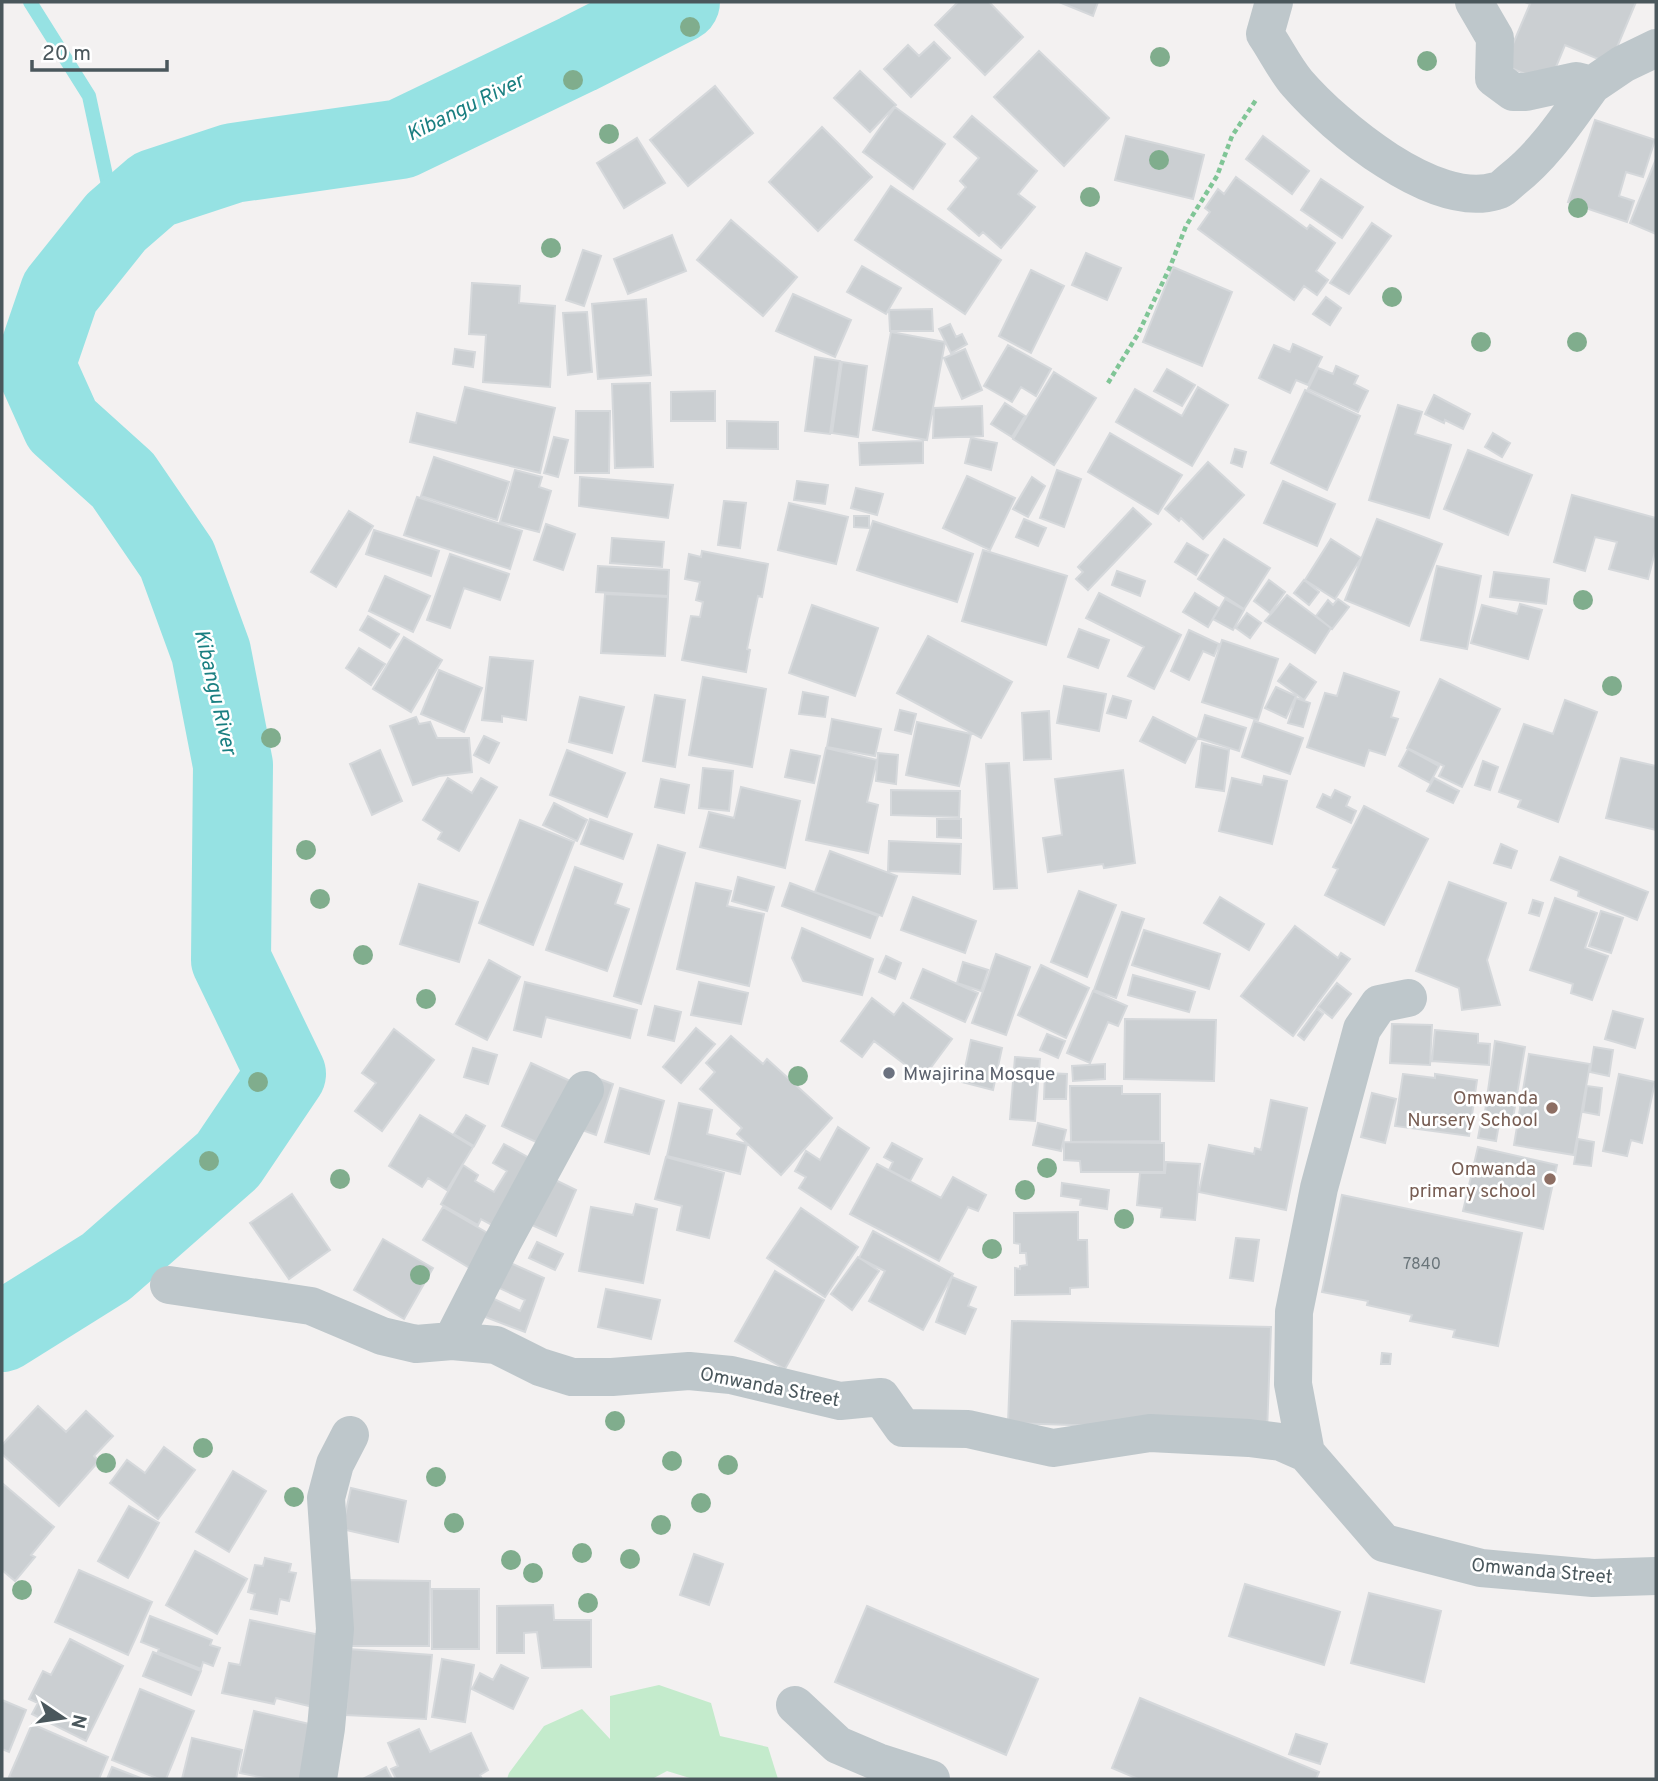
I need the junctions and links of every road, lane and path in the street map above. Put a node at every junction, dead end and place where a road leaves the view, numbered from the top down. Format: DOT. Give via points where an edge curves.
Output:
graph roads {
  1 [pos="1273,2"];
  2 [pos="1474,2"];
  3 [pos="1656,48"];
  4 [pos="1592,85"];
  5 [pos="1258,96"];
  6 [pos="1108,383"];
  7 [pos="1408,998"];
  8 [pos="585,1090"];
  9 [pos="169,1285"];
  10 [pos="452,1340"];
  11 [pos="350,1435"];
  12 [pos="1306,1453"];
  13 [pos="1656,1576"];
  14 [pos="795,1704"];
  15 [pos="318,1779"];
  16 [pos="931,1779"];
  1 -- 4 [label="street" via="1265,34 1297,83 1374,152 1429,185 1468,194 1497,191 1547,147"];
  2 -- 4 [label="street" via="1495,38 1494,78 1503,85 1513,92 1526,92 1576,81"];
  3 -- 4 [label="street"];
  5 -- 6 [label="path" via="1232,136 1217,176 1186,226 1138,334"];
  7 -- 12 [label="street" via="1379,1004 1362,1029 1320,1188 1294,1312 1293,1384"];
  8 -- 10 [label="street"];
  9 -- 10 [label="street, Omwanda Street" via="311,1307 382,1336 416,1344"];
  10 -- 12 [label="street, Omwanda Street" via="496,1345 572,1377 689,1371 731,1374 840,1401 881,1397 902,1428 968,1429 1053,1448 1150,1433 1281,1442"];
  11 -- 15 [label="street" via="335,1464 326,1498 335,1629"];
  12 -- 13 [label="street, Omwanda Street" via="1384,1543 1481,1568 1593,1578"];
  14 -- 16 [label="street" via="838,1745"];
}
